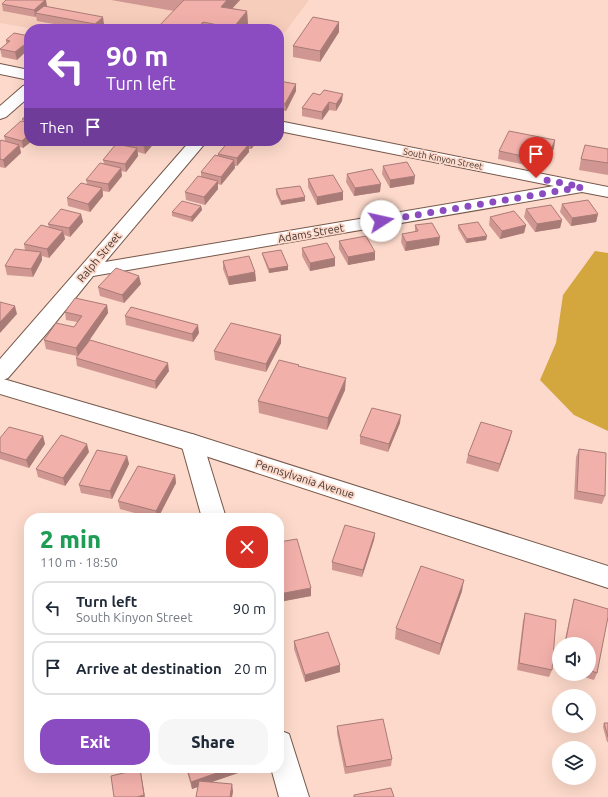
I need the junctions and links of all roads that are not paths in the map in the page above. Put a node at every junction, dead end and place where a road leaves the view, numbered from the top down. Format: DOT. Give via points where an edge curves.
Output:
graph roads {
  1 [pos="0,69"];
  2 [pos="24,74"];
  3 [pos="24,93"];
  4 [pos="0,114"];
  5 [pos="284,127"];
  6 [pos="195,146"];
  7 [pos="582,187"];
  8 [pos="608,192"];
  9 [pos="87,271"];
  10 [pos="0,373"];
  11 [pos="0,386"];
  12 [pos="192,443"];
  13 [pos="213,513"];
  14 [pos="608,577"];
  15 [pos="284,762"];
  16 [pos="294,797"];
  1 -- 2 [label="street"];
  3 -- 4 [label="street"];
  5 -- 7 [label="street, South Kinyon Street"];
  6 -- 9 [label="street, Ralph Street"];
  7 -- 8 [label="street, South Kinyon Street"];
  7 -- 9 [label="street, Adams Street"];
  9 -- 10 [label="street, Ralph Street"];
  11 -- 12 [label="street, Pennsylvania Avenue"];
  12 -- 13 [label="street"];
  12 -- 14 [label="street, Pennsylvania Avenue"];
  15 -- 16 [label="street"];
}
